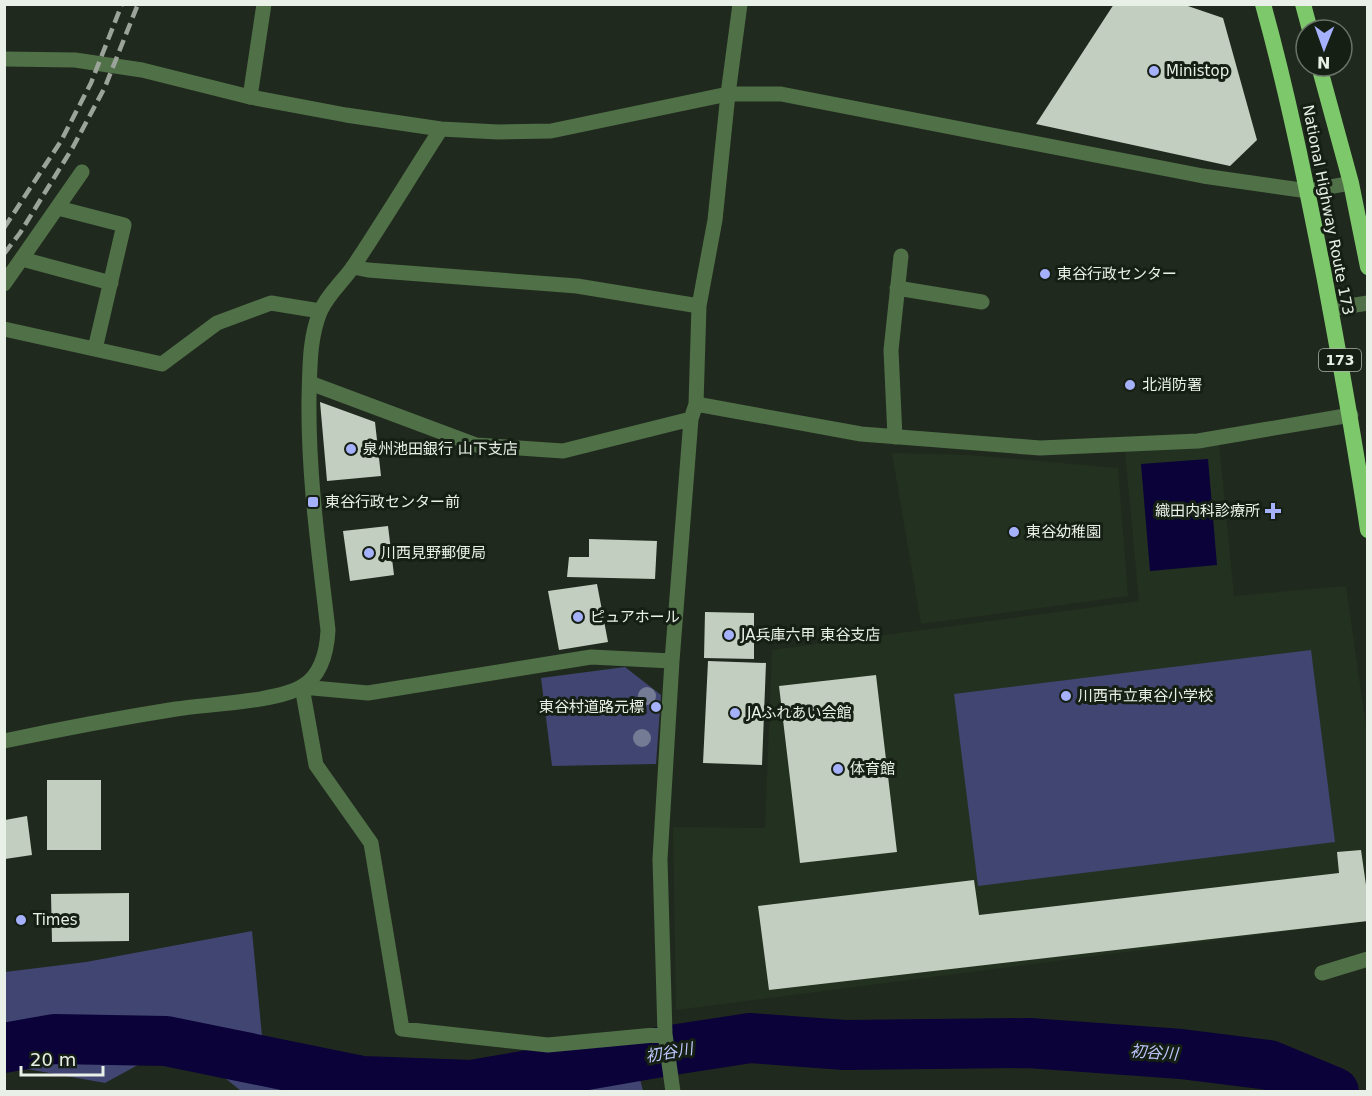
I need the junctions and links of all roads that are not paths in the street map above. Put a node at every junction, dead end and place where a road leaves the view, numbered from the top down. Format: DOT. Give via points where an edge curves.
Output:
graph roads {
  1 [pos="264,4"];
  2 [pos="740,4"];
  3 [pos="1263,4"];
  4 [pos="4,59"];
  5 [pos="1322,78"];
  6 [pos="728,94"];
  7 [pos="250,97"];
  8 [pos="441,129"];
  9 [pos="82,172"];
  10 [pos="1351,183"];
  11 [pos="1308,191"];
  12 [pos="58,208"];
  13 [pos="902,255"];
  14 [pos="22,260"];
  15 [pos="353,267"];
  16 [pos="1368,267"];
  17 [pos="111,283"];
  18 [pos="4,284"];
  19 [pos="897,288"];
  20 [pos="982,302"];
  21 [pos="1368,303"];
  22 [pos="699,306"];
  23 [pos="1330,309"];
  24 [pos="320,311"];
  25 [pos="4,329"];
  26 [pos="95,349"];
  27 [pos="309,383"];
  28 [pos="696,404"];
  29 [pos="1351,415"];
  30 [pos="691,419"];
  31 [pos="895,437"];
  32 [pos="1368,530"];
  33 [pos="672,661"];
  34 [pos="302,687"];
  35 [pos="4,741"];
  36 [pos="1368,959"];
  37 [pos="1322,974"];
  38 [pos="665,1034"];
  39 [pos="673,1092"];
  1 -- 7 [label="street"];
  2 -- 6 [label="street"];
  3 -- 11 [label="highway, National Highway Route 173 / 173"];
  4 -- 7 [label="street" via="75,60 142,70"];
  5 -- 10 [label="highway, National Highway Route 173"];
  6 -- 8 [label="street" via="551,131"];
  6 -- 11 [label="street" via="781,94 828,101 1203,176"];
  6 -- 22 [label="street" via="715,220"];
  7 -- 8 [label="street"];
  8 -- 15 [label="street"];
  9 -- 12 [label="street"];
  10 -- 11 [label="street"];
  10 -- 16 [label="highway, National Highway Route 173"];
  11 -- 23 [label="highway, National Highway Route 173 / 173"];
  12 -- 14 [label="street"];
  12 -- 17 [label="street" via="124,225"];
  13 -- 19 [label="street"];
  14 -- 17 [label="street"];
  14 -- 18 [label="street"];
  15 -- 22 [label="street" via="578,286"];
  15 -- 24 [label="street"];
  17 -- 26 [label="street"];
  19 -- 20 [label="street"];
  19 -- 31 [label="street" via="891,350"];
  21 -- 23 [label="street"];
  22 -- 28 [label="street"];
  23 -- 29 [label="highway, National Highway Route 173 / 173"];
  24 -- 26 [label="street" via="271,303 217,322 162,364"];
  24 -- 27 [label="street"];
  25 -- 26 [label="street"];
  27 -- 30 [label="street" via="476,446 563,451"];
  27 -- 34 [label="street" via="308,443 327,647 322,663"];
  28 -- 30 [label="street"];
  28 -- 31 [label="street"];
  29 -- 31 [label="street" via="1198,441 1040,448"];
  29 -- 32 [label="highway, National Highway Route 173 / 173"];
  30 -- 33 [label="street"];
  33 -- 34 [label="street" via="591,657 368,693"];
  33 -- 38 [label="street" via="660,859"];
  34 -- 35 [label="street" via="278,695 176,709"];
  34 -- 38 [label="street" via="316,765 371,843 402,1029 548,1045"];
  36 -- 37 [label="street"];
  38 -- 39 [label="street"];
}
